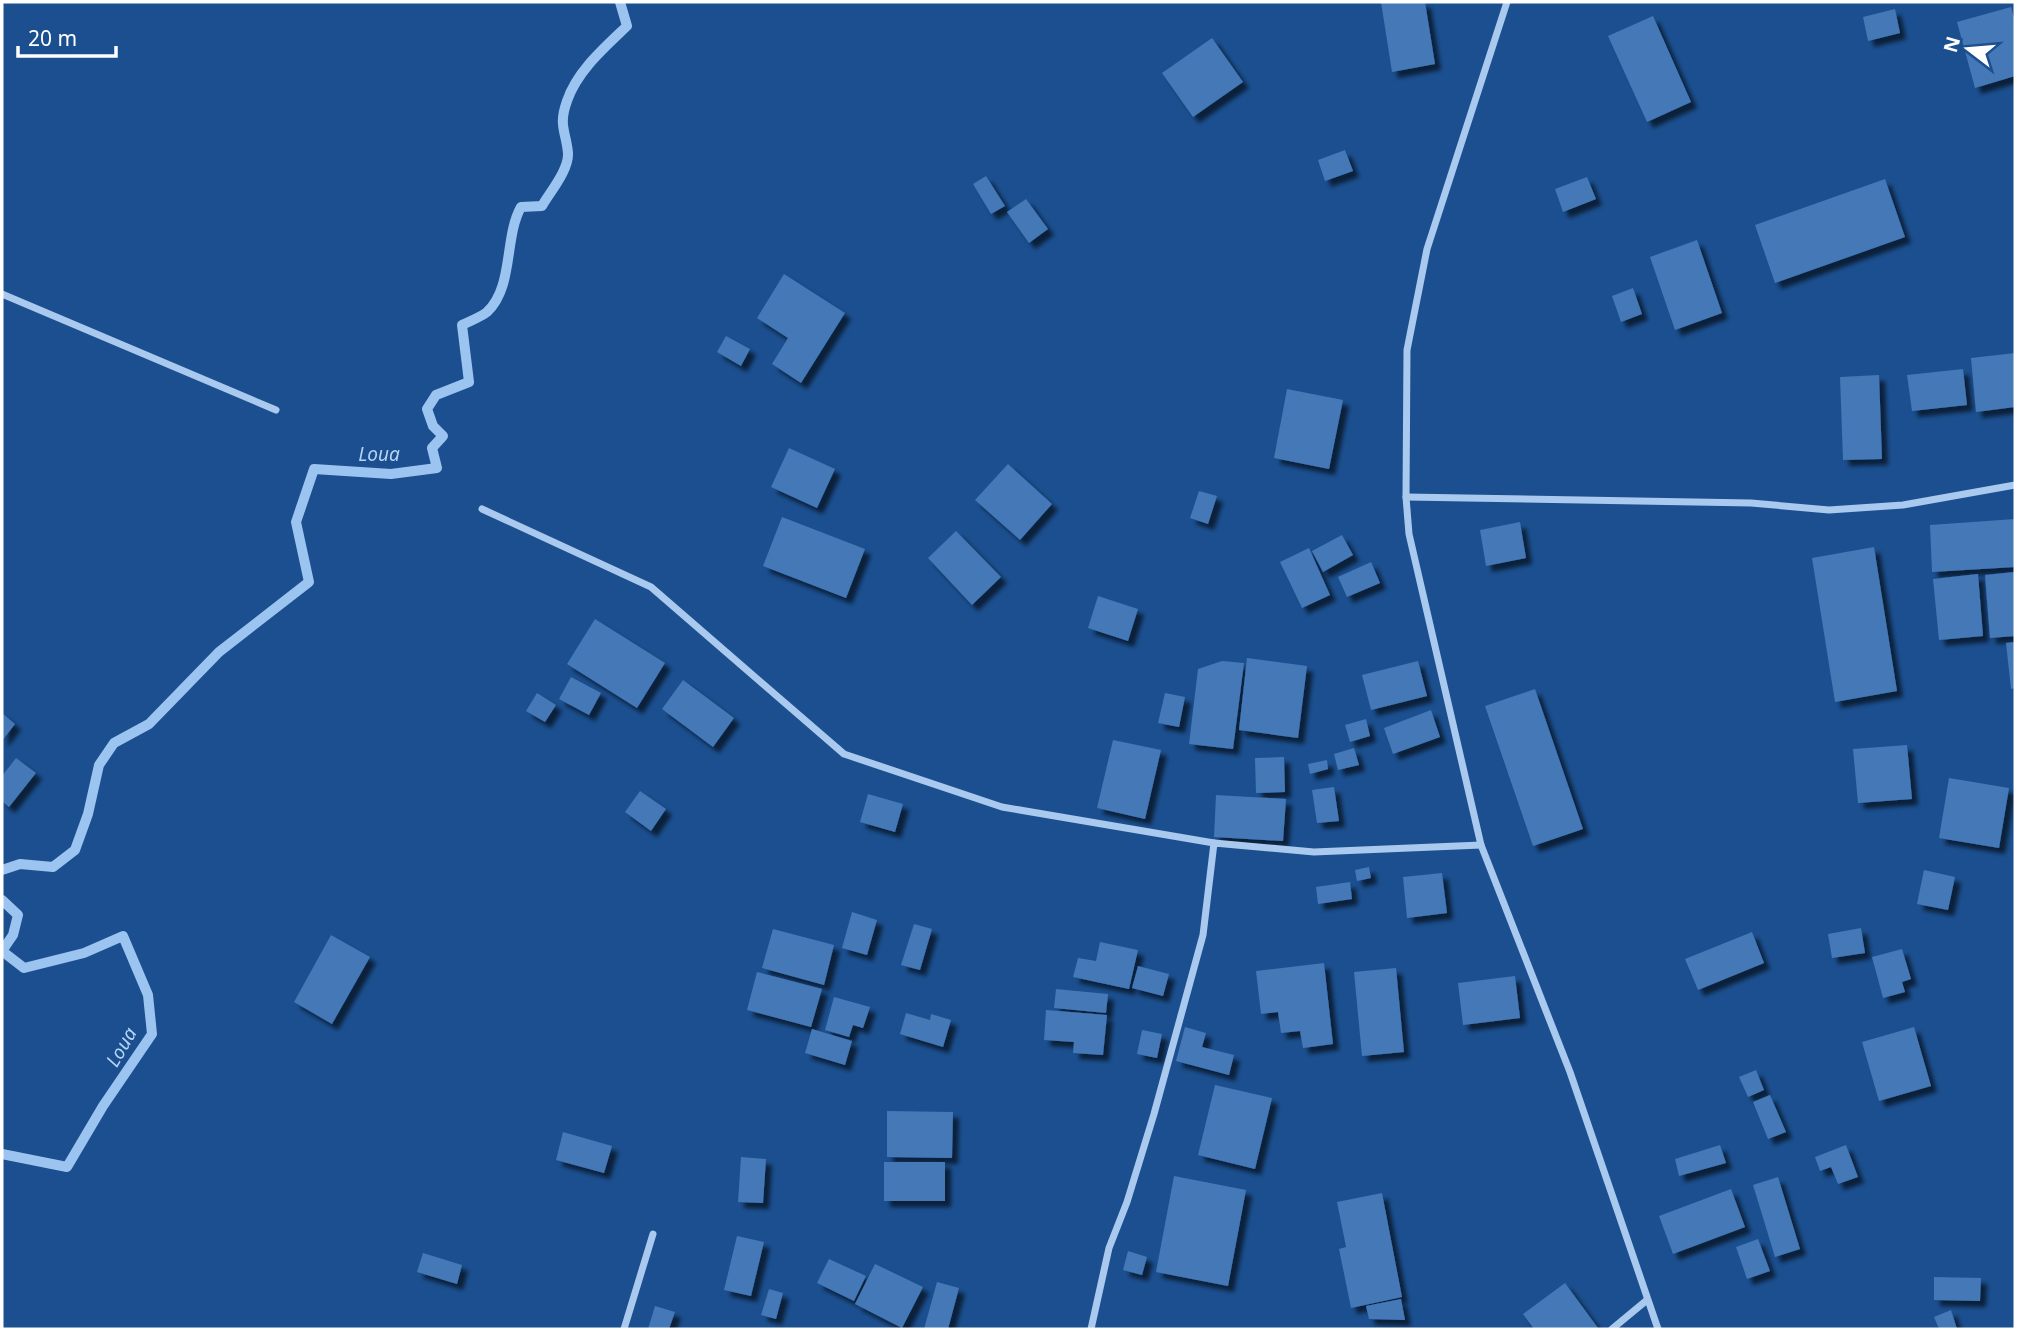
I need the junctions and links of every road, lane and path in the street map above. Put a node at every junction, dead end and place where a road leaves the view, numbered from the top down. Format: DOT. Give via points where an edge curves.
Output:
graph roads {
  1 [pos="1507,2"];
  2 [pos="2,294"];
  3 [pos="276,410"];
  4 [pos="2015,485"];
  5 [pos="1406,497"];
  6 [pos="482,509"];
  7 [pos="1214,843"];
  8 [pos="1481,845"];
  9 [pos="653,1234"];
  10 [pos="1647,1300"];
  11 [pos="624,1329"];
  12 [pos="1091,1329"];
  13 [pos="1612,1329"];
  14 [pos="1658,1329"];
  1 -- 5 [label="street" via="1427,249 1407,350"];
  2 -- 3 [label="street"];
  4 -- 5 [label="street" via="1903,505 1829,510 1723,502"];
  5 -- 8 [label="street" via="1409,534"];
  6 -- 7 [label="street" via="651,587 844,754 1002,807"];
  7 -- 8 [label="street" via="1314,852"];
  7 -- 12 [label="street" via="1203,935 1154,1114 1109,1248"];
  8 -- 10 [label="street" via="1570,1072"];
  9 -- 11 [label="street"];
  10 -- 13 [label="street"];
  10 -- 14 [label="street"];
}
